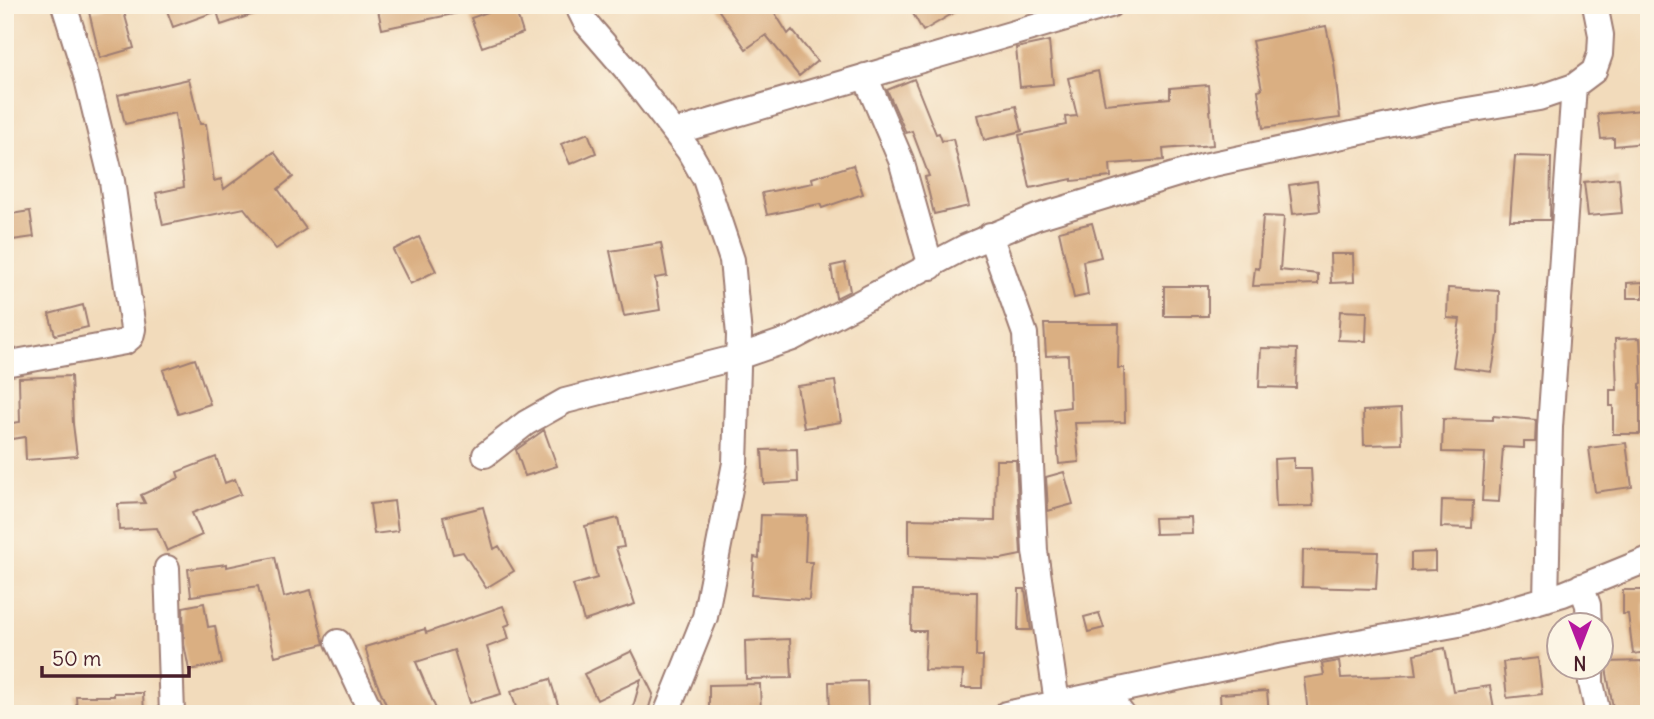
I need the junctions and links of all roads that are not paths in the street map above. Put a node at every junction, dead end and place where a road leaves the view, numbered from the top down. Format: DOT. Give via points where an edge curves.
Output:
graph roads {
  1 [pos="64,5"];
  2 [pos="578,5"];
  3 [pos="1110,5"];
  4 [pos="1595,5"];
  5 [pos="864,76"];
  6 [pos="1574,86"];
  7 [pos="675,132"];
  8 [pos="990,235"];
  9 [pos="932,267"];
  10 [pos="738,357"];
  11 [pos="5,364"];
  12 [pos="485,455"];
  13 [pos="1647,562"];
  14 [pos="167,568"];
  15 [pos="1581,586"];
  16 [pos="1546,599"];
  17 [pos="1588,610"];
  18 [pos="338,642"];
  19 [pos="1591,680"];
  20 [pos="1106,692"];
  21 [pos="1057,703"];
  22 [pos="172,714"];
  23 [pos="372,714"];
  24 [pos="666,714"];
  25 [pos="1006,714"];
  26 [pos="1122,714"];
  27 [pos="1598,714"];
  1 -- 11 [label="street" via="112,181 133,329 125,342"];
  2 -- 7 [label="street" via="586,23"];
  3 -- 5 [label="street"];
  4 -- 6 [label="street" via="1600,54 1594,71"];
  5 -- 7 [label="street"];
  5 -- 9 [label="street" via="901,160"];
  6 -- 8 [label="street" via="1539,98 1205,166"];
  6 -- 16 [label="street" via="1550,427"];
  7 -- 10 [label="street" via="705,179 732,260"];
  8 -- 9 [label="street"];
  8 -- 21 [label="street" via="1024,334 1035,551"];
  9 -- 10 [label="street" via="793,338"];
  10 -- 12 [label="street" via="565,401 526,423"];
  10 -- 24 [label="street" via="735,463 712,589"];
  13 -- 15 [label="street"];
  14 -- 22 [label="street"];
  15 -- 16 [label="street"];
  15 -- 17 [label="street"];
  16 -- 20 [label="street" via="1459,624"];
  18 -- 23 [label="street"];
  19 -- 27 [label="street"];
  20 -- 21 [label="street"];
  20 -- 26 [label="street"];
  21 -- 25 [label="street"];
}
